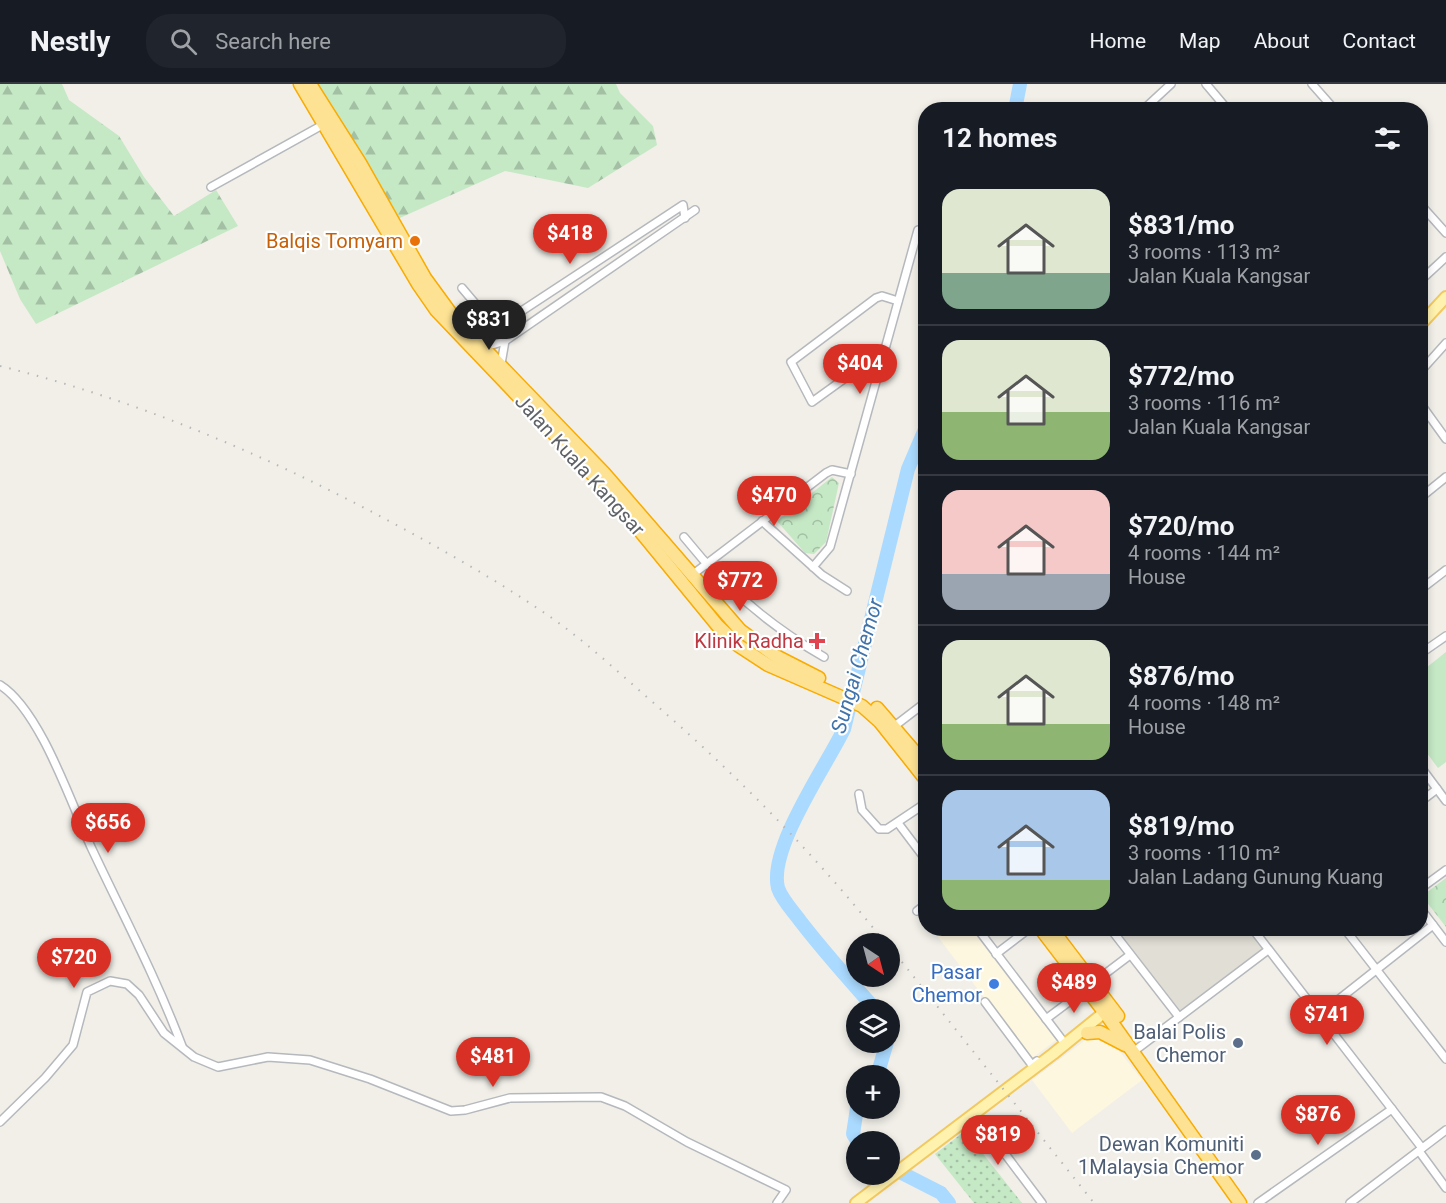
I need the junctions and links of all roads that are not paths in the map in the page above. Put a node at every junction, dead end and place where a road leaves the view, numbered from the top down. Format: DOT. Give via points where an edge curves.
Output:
graph roads {
  1 [pos="300,84"];
  2 [pos="310,84"];
  3 [pos="1171,84"];
  4 [pos="1206,84"];
  5 [pos="1312,84"];
  6 [pos="1152,102"];
  7 [pos="1221,102"];
  8 [pos="1328,102"];
  9 [pos="329,121"];
  10 [pos="211,187"];
  11 [pos="695,210"];
  12 [pos="1428,213"];
  13 [pos="685,218"];
  14 [pos="918,230"];
  15 [pos="1446,232"];
  16 [pos="1446,257"];
  17 [pos="1428,274"];
  18 [pos="462,288"];
  19 [pos="1446,297"];
  20 [pos="898,301"];
  21 [pos="1446,304"];
  22 [pos="530,306"];
  23 [pos="1428,316"];
  24 [pos="540,317"];
  25 [pos="1428,318"];
  26 [pos="505,341"];
  27 [pos="478,342"];
  28 [pos="1446,343"];
  29 [pos="1428,363"];
  30 [pos="501,366"];
  31 [pos="878,376"];
  32 [pos="1428,415"];
  33 [pos="1446,439"];
  34 [pos="851,474"];
  35 [pos="1446,477"];
  36 [pos="1428,492"];
  37 [pos="762,521"];
  38 [pos="684,537"];
  39 [pos="662,558"];
  40 [pos="706,564"];
  41 [pos="813,567"];
  42 [pos="1446,570"];
  43 [pos="692,575"];
  44 [pos="1428,584"];
  45 [pos="847,591"];
  46 [pos="1446,636"];
  47 [pos="732,639"];
  48 [pos="1428,648"];
  49 [pos="824,657"];
  50 [pos="0,685"];
  51 [pos="838,690"];
  52 [pos="918,708"];
  53 [pos="891,729"];
  54 [pos="918,757"];
  55 [pos="918,768"];
  56 [pos="1428,777"];
  57 [pos="1437,789"];
  58 [pos="859,794"];
  59 [pos="1428,796"];
  60 [pos="1446,801"];
  61 [pos="918,809"];
  62 [pos="898,823"];
  63 [pos="918,849"];
  64 [pos="1446,870"];
  65 [pos="1428,883"];
  66 [pos="1428,918"];
  67 [pos="1433,925"];
  68 [pos="1428,929"];
  69 [pos="983,936"];
  70 [pos="1020,936"];
  71 [pos="1047,936"];
  72 [pos="1057,936"];
  73 [pos="1116,936"];
  74 [pos="1258,936"];
  75 [pos="1350,936"];
  76 [pos="1419,936"];
  77 [pos="1446,942"];
  78 [pos="1268,950"];
  79 [pos="996,954"];
  80 [pos="1130,955"];
  81 [pos="1376,970"];
  82 [pos="1090,986"];
  83 [pos="985,1002"];
  84 [pos="1109,1012"];
  85 [pos="1319,1015"];
  86 [pos="1179,1017"];
  87 [pos="1047,1019"];
  88 [pos="1087,1033"];
  89 [pos="1065,1043"];
  90 [pos="182,1049"];
  91 [pos="1135,1049"];
  92 [pos="1446,1059"];
  93 [pos="1392,1109"];
  94 [pos="975,1114"];
  95 [pos="0,1122"];
  96 [pos="1446,1130"];
  97 [pos="1420,1150"];
  98 [pos="1446,1188"];
  99 [pos="777,1203"];
  100 [pos="856,1203"];
  101 [pos="1042,1203"];
  102 [pos="1240,1203"];
  103 [pos="1250,1203"];
  104 [pos="1258,1203"];
  105 [pos="1350,1203"];
  1 -- 9 [label="highway, Jalan Kuala Kangsar"];
  2 -- 9 [label="highway, Jalan Kuala Kangsar"];
  3 -- 6 [label="street"];
  4 -- 7 [label="street"];
  5 -- 8 [label="street"];
  9 -- 10 [label="street"];
  9 -- 27 [label="highway, Jalan Kuala Kangsar" via="425,278"];
  9 -- 39 [label="highway, Jalan Kuala Kangsar" via="413,276 436,310 592,474"];
  11 -- 13 [label="street"];
  12 -- 15 [label="street"];
  13 -- 22 [label="street" via="683,205"];
  13 -- 24 [label="street"];
  14 -- 20 [label="street"];
  16 -- 17 [label="street"];
  18 -- 22 [label="street" via="497,324"];
  19 -- 23 [label="main road"];
  20 -- 31 [label="street"];
  20 -- 31 [label="street" via="876,298 791,362 812,402 855,371"];
  21 -- 25 [label="main road"];
  22 -- 24 [label="street"];
  24 -- 26 [label="street"];
  26 -- 27 [label="street" via="492,345"];
  26 -- 30 [label="street"];
  27 -- 30 [label="highway, Jalan Kuala Kangsar"];
  28 -- 29 [label="street"];
  30 -- 43 [label="highway, Jalan Kuala Kangsar" via="604,473"];
  31 -- 34 [label="street"];
  32 -- 33 [label="street"];
  34 -- 37 [label="street" via="829,471"];
  34 -- 41 [label="street" via="830,547"];
  35 -- 36 [label="street"];
  37 -- 40 [label="street"];
  37 -- 41 [label="street"];
  38 -- 40 [label="street"];
  39 -- 43 [label="highway" via="681,573"];
  39 -- 47 [label="highway, Jalan Kuala Kangsar"];
  40 -- 43 [label="street"];
  40 -- 49 [label="street" via="781,631"];
  41 -- 45 [label="street"];
  42 -- 44 [label="street"];
  43 -- 47 [label="highway" via="695,590"];
  43 -- 51 [label="highway, Jalan Kuala Kangsar" via="750,639"];
  46 -- 48 [label="street"];
  47 -- 51 [label="highway, Jalan Kuala Kangsar" via="768,665"];
  50 -- 90 [label="street" via="18,700 60,776 142,948"];
  51 -- 53 [label="highway, Jalan Kuala Kangsar" via="863,703"];
  52 -- 53 [label="street"];
  53 -- 54 [label="highway, Jalan Kuala Kangsar"];
  53 -- 55 [label="highway, Jalan Kuala Kangsar"];
  56 -- 57 [label="street"];
  57 -- 59 [label="street"];
  57 -- 60 [label="street"];
  58 -- 62 [label="street" via="862,810 879,829"];
  61 -- 62 [label="street"];
  62 -- 63 [label="street"];
  64 -- 65 [label="street"];
  66 -- 67 [label="street"];
  67 -- 68 [label="street"];
  67 -- 77 [label="street"];
  69 -- 79 [label="street"];
  70 -- 79 [label="street"];
  71 -- 82 [label="highway"];
  72 -- 82 [label="highway"];
  73 -- 80 [label="street"];
  74 -- 78 [label="street"];
  75 -- 81 [label="street"];
  76 -- 81 [label="street"];
  78 -- 85 [label="street"];
  78 -- 86 [label="street"];
  79 -- 87 [label="street"];
  80 -- 82 [label="street"];
  80 -- 86 [label="street"];
  81 -- 85 [label="street"];
  81 -- 92 [label="street"];
  82 -- 84 [label="highway"];
  82 -- 87 [label="street"];
  83 -- 89 [label="street" via="1032,1065"];
  84 -- 88 [label="main road"];
  84 -- 89 [label="main road"];
  84 -- 91 [label="highway"];
  85 -- 93 [label="street"];
  86 -- 91 [label="street"];
  87 -- 89 [label="street"];
  88 -- 89 [label="main road" via="1074,1043"];
  88 -- 91 [label="highway" via="1111,1036"];
  89 -- 94 [label="main road"];
  90 -- 95 [label="street" via="164,1034 133,988 120,982 102,983 83,998 73,1045"];
  90 -- 99 [label="street" via="218,1067 268,1057 310,1060 451,1111 510,1098 601,1097 786,1190"];
  91 -- 102 [label="highway"];
  91 -- 103 [label="highway"];
  93 -- 97 [label="street"];
  93 -- 104 [label="street"];
  94 -- 100 [label="main road"];
  94 -- 101 [label="street"];
  96 -- 97 [label="street"];
  97 -- 98 [label="street"];
  97 -- 105 [label="street"];
}
